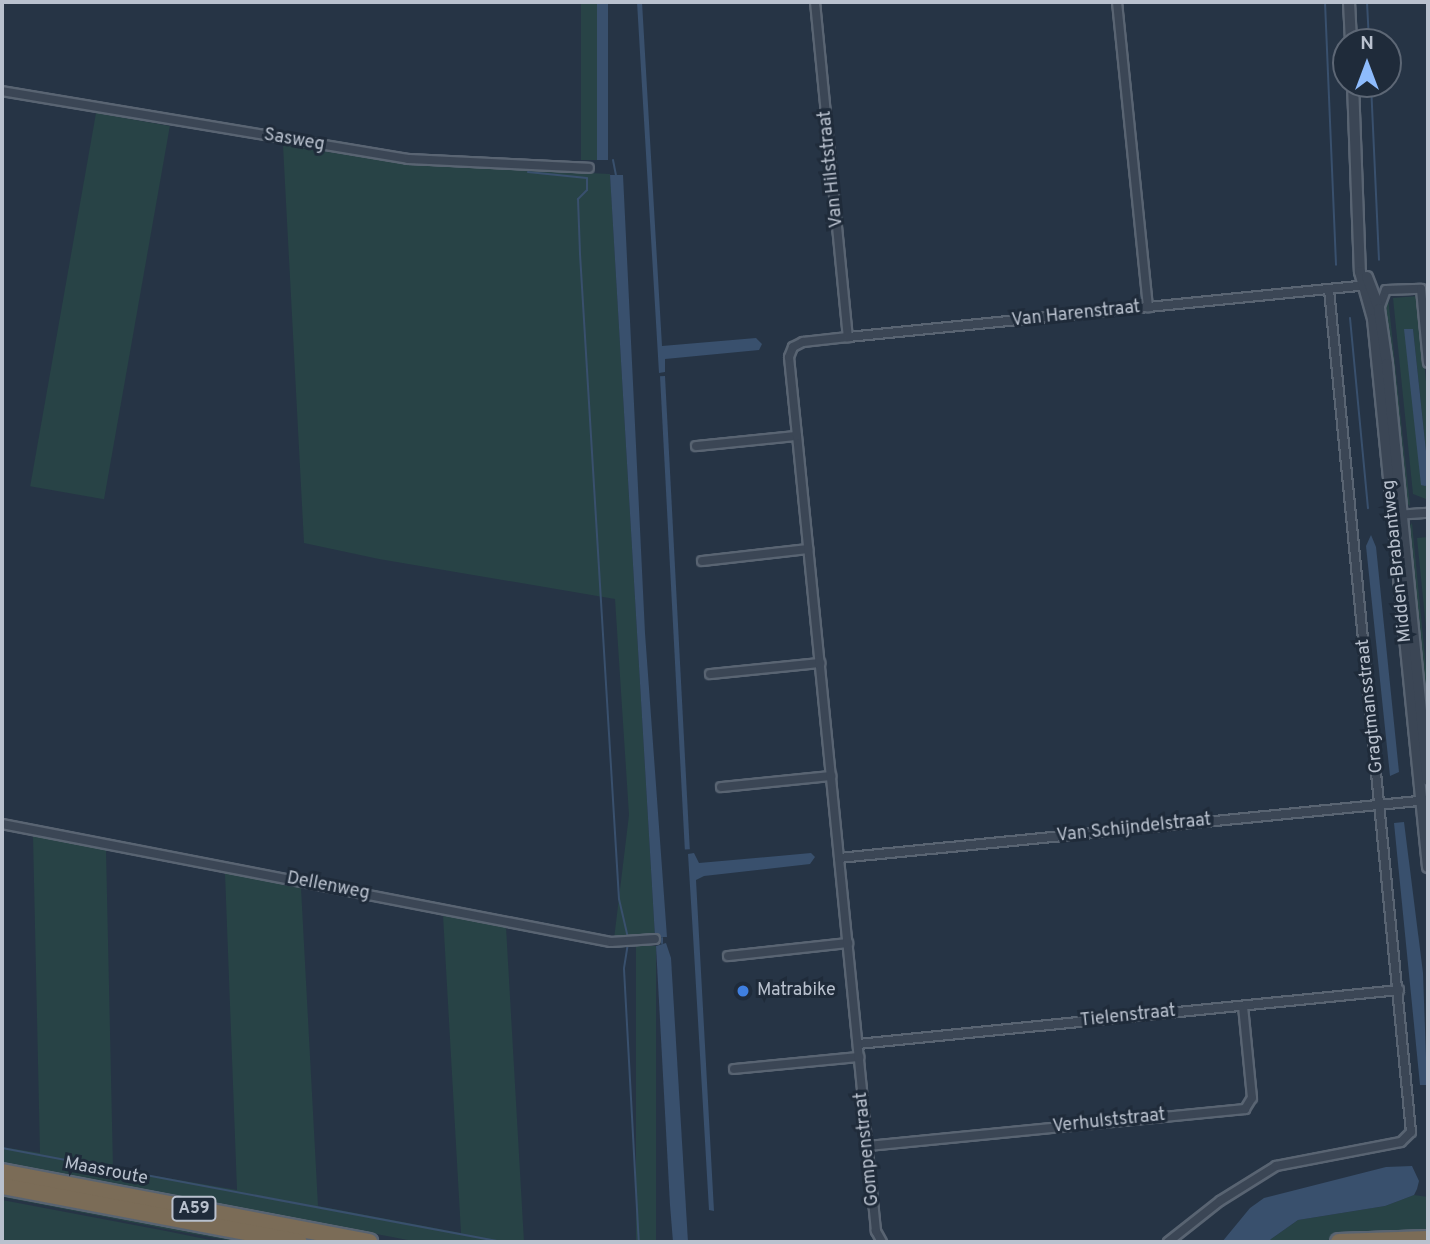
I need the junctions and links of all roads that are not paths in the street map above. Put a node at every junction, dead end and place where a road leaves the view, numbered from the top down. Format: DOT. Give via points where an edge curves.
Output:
graph roads {
  1 [pos="815,2"];
  2 [pos="1117,2"];
  3 [pos="1349,2"];
  4 [pos="1350,28"];
  5 [pos="2,91"];
  6 [pos="1354,98"];
  7 [pos="589,167"];
  8 [pos="1367,286"];
  9 [pos="1329,290"];
  10 [pos="1148,307"];
  11 [pos="1379,309"];
  12 [pos="848,337"];
  13 [pos="789,357"];
  14 [pos="1428,363"];
  15 [pos="797,436"];
  16 [pos="696,446"];
  17 [pos="1428,513"];
  18 [pos="1398,515"];
  19 [pos="808,549"];
  20 [pos="702,561"];
  21 [pos="820,663"];
  22 [pos="710,674"];
  23 [pos="831,776"];
  24 [pos="1428,780"];
  25 [pos="721,787"];
  26 [pos="1425,800"];
  27 [pos="1381,804"];
  28 [pos="2,824"];
  29 [pos="839,858"];
  30 [pos="1428,867"];
  31 [pos="655,939"];
  32 [pos="848,943"];
  33 [pos="728,956"];
  34 [pos="1399,990"];
  35 [pos="1243,1006"];
  36 [pos="858,1044"];
  37 [pos="859,1057"];
  38 [pos="734,1069"];
  39 [pos="868,1146"];
  40 [pos="2,1170"];
  41 [pos="2,1186"];
  42 [pos="1428,1240"];
  43 [pos="299,1242"];
  44 [pos="369,1242"];
  45 [pos="881,1242"];
  46 [pos="1168,1242"];
  47 [pos="1339,1242"];
  1 -- 12 [label="street, Van Hilststraat"];
  2 -- 10 [label="street"];
  3 -- 4 [label="street"];
  5 -- 7 [label="street, Sasweg" via="408,159"];
  6 -- 8 [label="street, Midden-Brabantweg" via="1360,257"];
  8 -- 9 [label="street, Van Harenstraat"];
  8 -- 11 [label="street, Midden-Brabantweg"];
  8 -- 18 [label="street, Midden-Brabantweg"];
  9 -- 10 [label="street, Van Harenstraat"];
  9 -- 27 [label="street, Gragtmansstraat"];
  10 -- 12 [label="street, Van Harenstraat"];
  11 -- 14 [label="street" via="1386,290 1421,289"];
  11 -- 18 [label="street, Midden-Brabantweg"];
  12 -- 13 [label="street, Van Harenstraat" via="803,342 793,347"];
  13 -- 15 [label="street, Gompenstraat"];
  15 -- 16 [label="street"];
  15 -- 19 [label="street, Gompenstraat"];
  17 -- 18 [label="street"];
  18 -- 24 [label="street, Midden-Brabantweg"];
  18 -- 26 [label="street, Midden-Brabantweg"];
  19 -- 20 [label="street"];
  19 -- 21 [label="street, Gompenstraat"];
  21 -- 22 [label="street"];
  21 -- 23 [label="street, Gompenstraat"];
  23 -- 25 [label="street"];
  23 -- 29 [label="street, Gompenstraat"];
  26 -- 27 [label="street, Van Schijndelstraat"];
  26 -- 30 [label="street, Midden-Brabantweg"];
  27 -- 29 [label="street, Van Schijndelstraat"];
  27 -- 34 [label="street, Gragtmansstraat"];
  28 -- 31 [label="street, Dellenweg" via="622,941"];
  29 -- 32 [label="street, Gompenstraat"];
  32 -- 33 [label="street"];
  32 -- 36 [label="street, Gompenstraat"];
  34 -- 35 [label="street, Tielenstraat"];
  34 -- 46 [label="street, Gragtmansstraat" via="1409,1138 1299,1160 1261,1174"];
  35 -- 36 [label="street, Tielenstraat"];
  35 -- 39 [label="street, Verhulststraat" via="1252,1098 1245,1109"];
  36 -- 37 [label="street, Gompenstraat"];
  37 -- 38 [label="street"];
  37 -- 39 [label="street, Gompenstraat"];
  39 -- 45 [label="street, Gompenstraat"];
  40 -- 44 [label="highway, Maasroute / A59"];
  41 -- 43 [label="highway, Maasroute / A59"];
  42 -- 47 [label="highway"];
}
